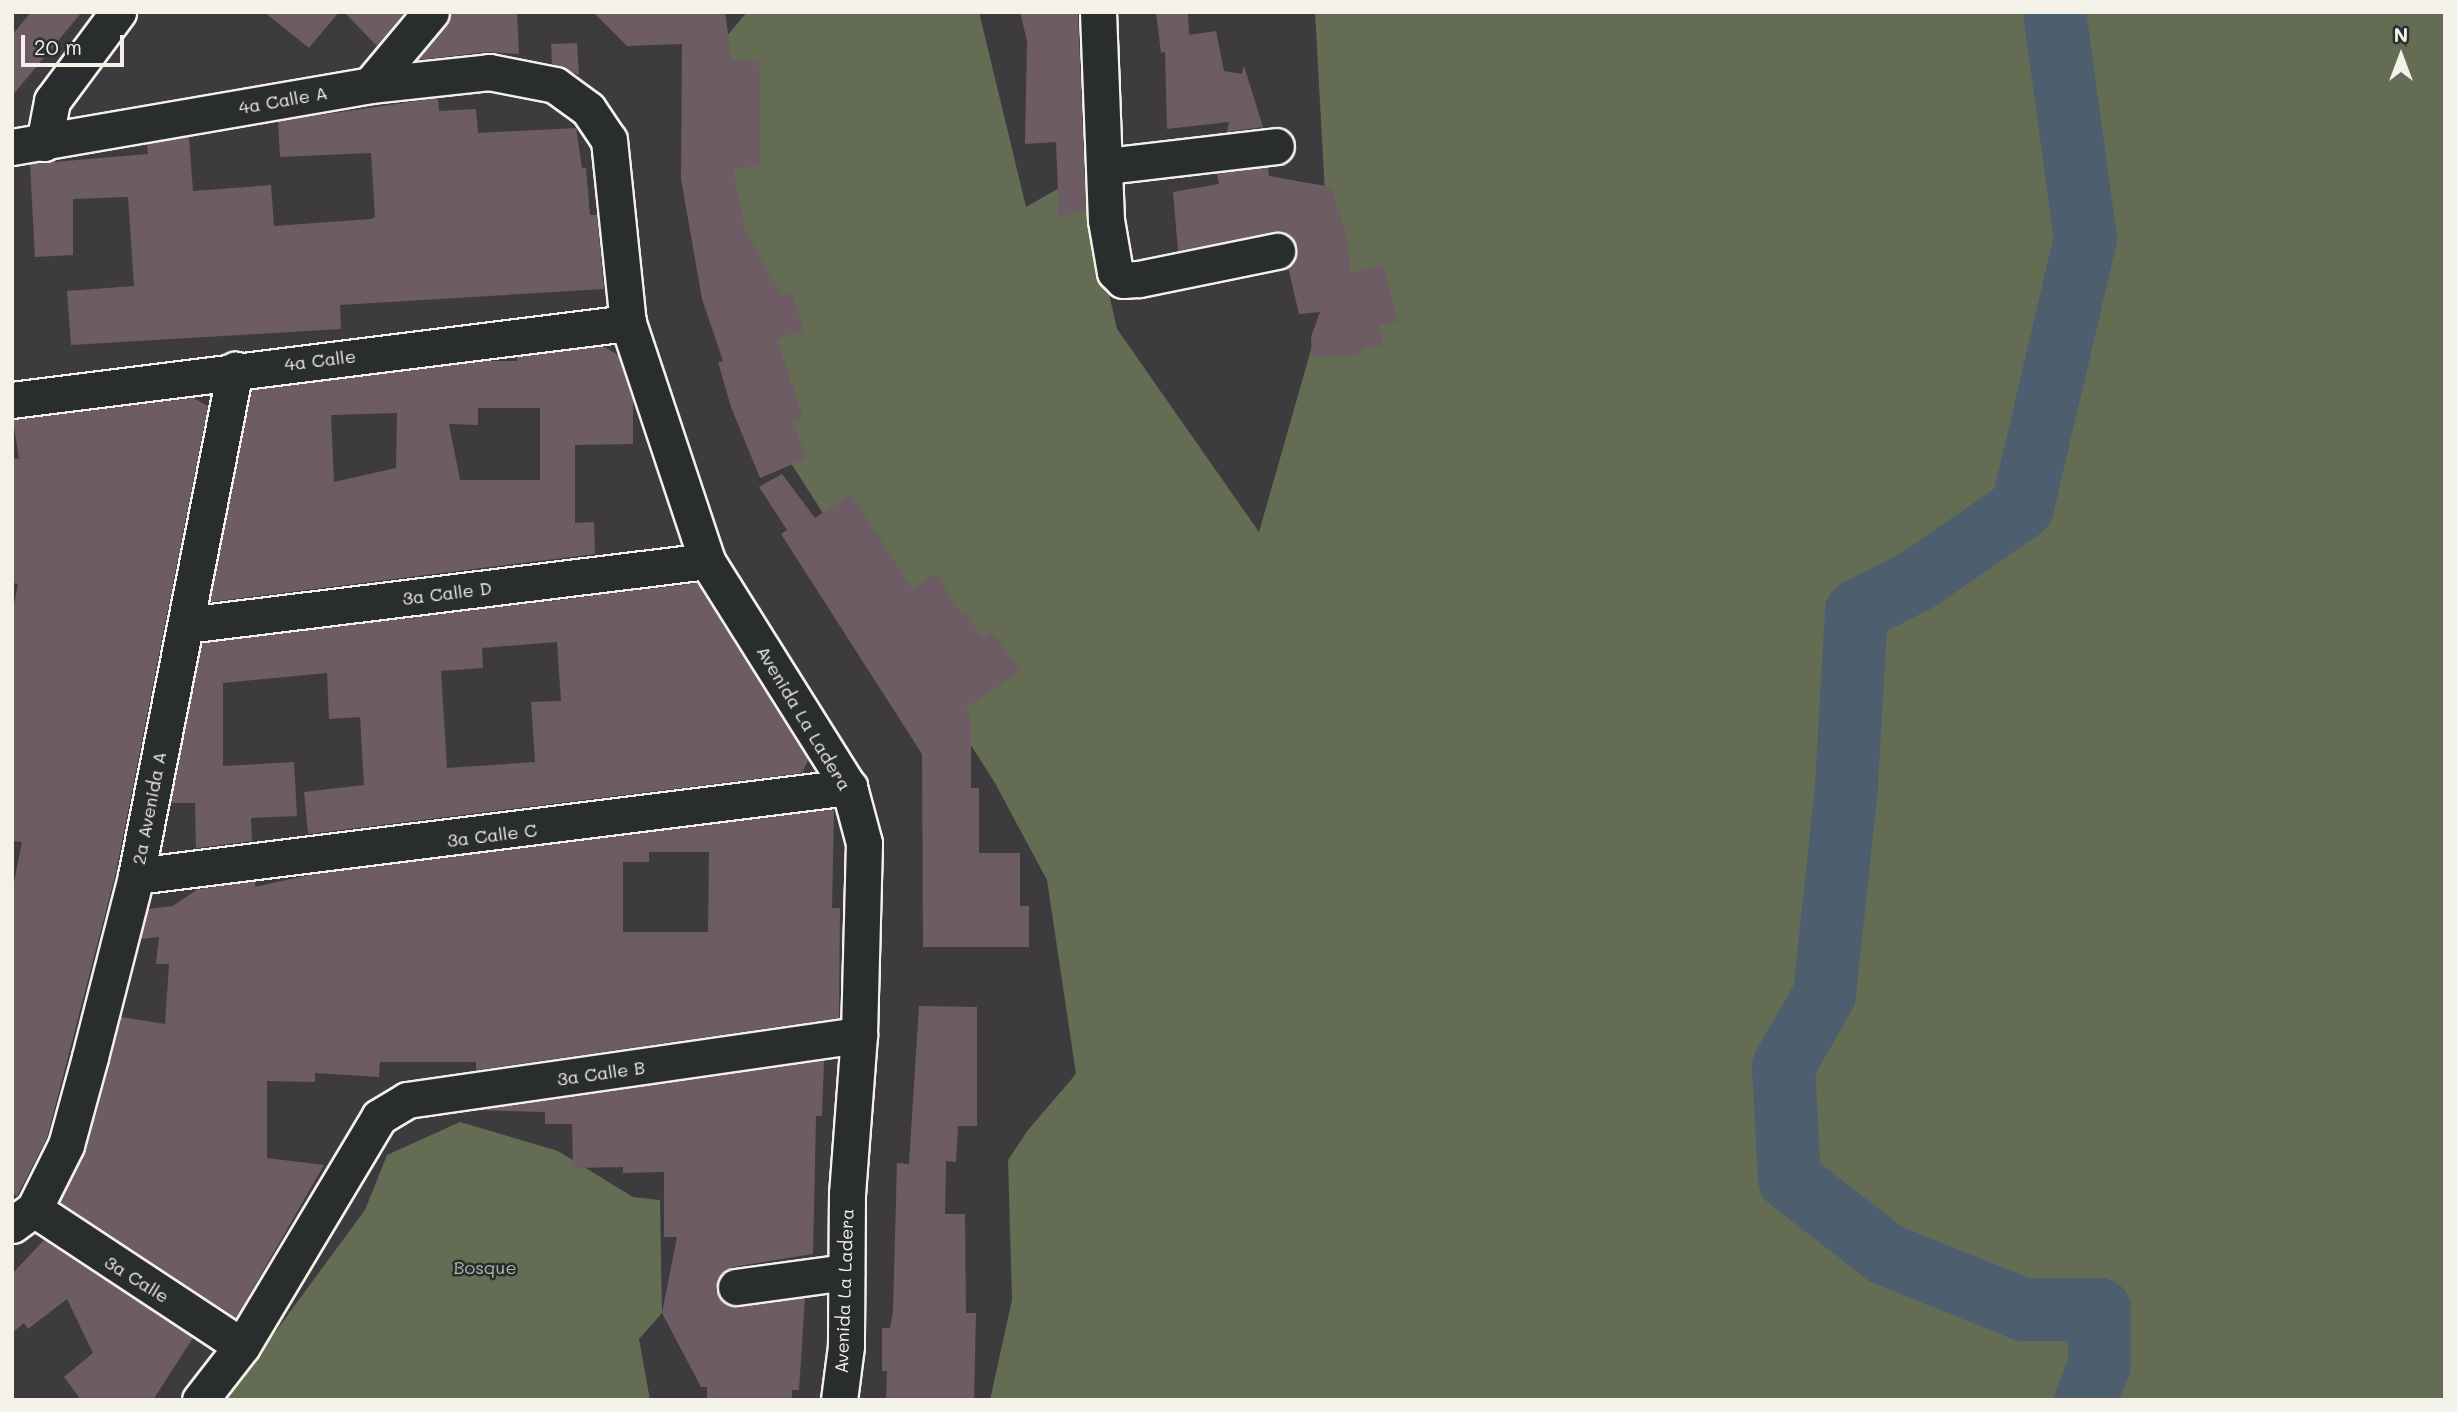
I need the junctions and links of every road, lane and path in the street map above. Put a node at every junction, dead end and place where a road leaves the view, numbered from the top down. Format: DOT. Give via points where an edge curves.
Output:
graph roads {
  1 [pos="118,12"];
  2 [pos="431,12"];
  3 [pos="1098,12"];
  4 [pos="370,85"];
  5 [pos="555,85"];
  6 [pos="28,145"];
  7 [pos="1276,146"];
  8 [pos="1106,166"];
  9 [pos="1277,251"];
  10 [pos="628,323"];
  11 [pos="236,370"];
  12 [pos="12,400"];
  13 [pos="707,561"];
  14 [pos="186,625"];
  15 [pos="849,788"];
  16 [pos="136,876"];
  17 [pos="859,1035"];
  18 [pos="23,1217"];
  19 [pos="846,1272"];
  20 [pos="736,1287"];
  21 [pos="242,1346"];
  22 [pos="200,1400"];
  23 [pos="839,1400"];
  1 -- 6 [label="street" via="52,101"];
  2 -- 4 [label="street"];
  3 -- 8 [label="street"];
  4 -- 5 [label="street, 4a Calle A" via="489,72"];
  4 -- 6 [label="street, 4a Calle A"];
  5 -- 10 [label="street, Avenida La Ladera" via="587,108 609,139"];
  7 -- 8 [label="street"];
  8 -- 9 [label="street" via="1106,220 1115,272 1123,280"];
  10 -- 11 [label="street, 4a Calle"];
  10 -- 13 [label="street, Avenida La Ladera"];
  11 -- 12 [label="street, 4a Calle"];
  11 -- 14 [label="street, 2a Avenida A"];
  13 -- 14 [label="street, 3a Calle D"];
  13 -- 15 [label="street, Avenida La Ladera"];
  14 -- 16 [label="street, 2a Avenida A"];
  15 -- 16 [label="street, 3a Calle C"];
  15 -- 17 [label="street, Avenida La Ladera" via="864,843"];
  16 -- 18 [label="street, 2a Avenida A" via="66,1145"];
  17 -- 19 [label="street, Avenida La Ladera"];
  17 -- 21 [label="street, 3a Calle B" via="407,1100 379,1117"];
  18 -- 21 [label="street, 3a Calle"];
  19 -- 20 [label="street"];
  19 -- 23 [label="street, Avenida La Ladera" via="846,1346"];
  21 -- 22 [label="street"];
}
